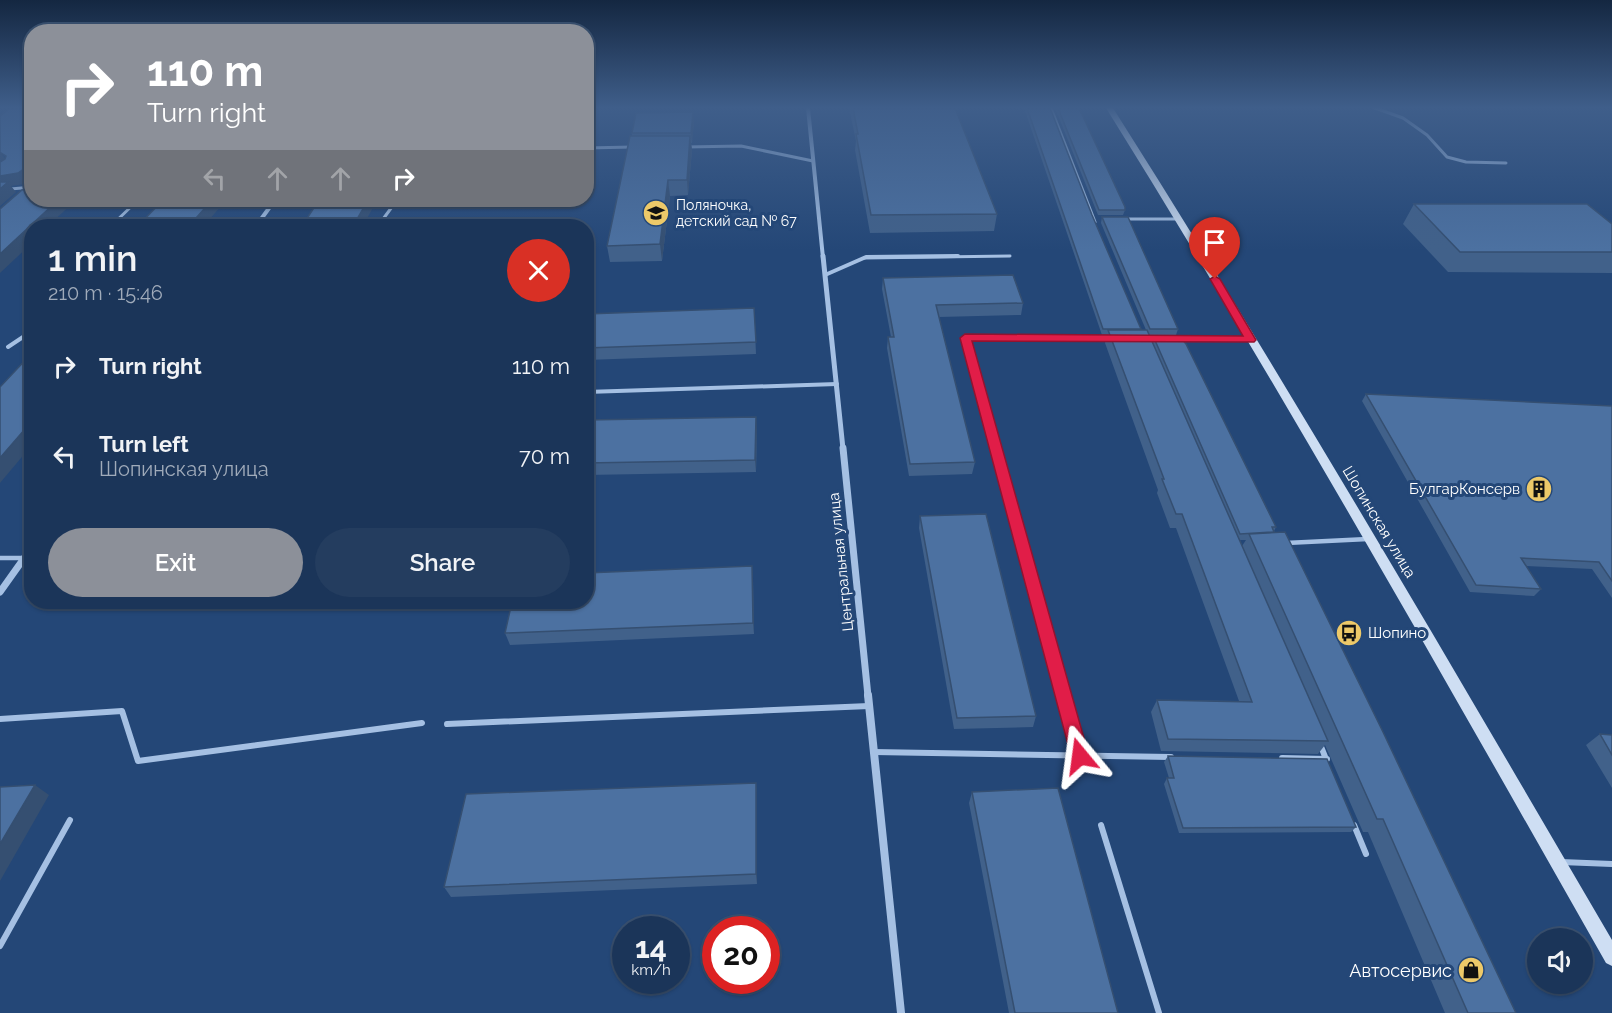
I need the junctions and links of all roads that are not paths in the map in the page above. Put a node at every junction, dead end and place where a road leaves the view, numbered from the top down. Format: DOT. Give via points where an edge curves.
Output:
graph roads {
  1 [pos="789,155"];
  2 [pos="813,155"];
  3 [pos="1069,155"];
  4 [pos="1139,155"];
  5 [pos="1446,155"];
  6 [pos="813,160"];
  7 [pos="1506,163"];
  8 [pos="24,188"];
  9 [pos="0,190"];
  10 [pos="131,207"];
  11 [pos="118,219"];
  12 [pos="1094,219"];
  13 [pos="1104,219"];
  14 [pos="1115,219"];
  15 [pos="1179,219"];
  16 [pos="1098,230"];
  17 [pos="1010,256"];
  18 [pos="825,275"];
  19 [pos="1140,327"];
  20 [pos="24,336"];
  21 [pos="1121,337"];
  22 [pos="1144,337"];
  23 [pos="1250,340"];
  24 [pos="8,347"];
  25 [pos="1149,348"];
  26 [pos="837,384"];
  27 [pos="594,392"];
  28 [pos="1371,538"];
  29 [pos="1281,543"];
  30 [pos="0,558"];
  31 [pos="24,558"];
  32 [pos="0,592"];
  33 [pos="869,706"];
  34 [pos="0,719"];
  35 [pos="422,723"];
  36 [pos="447,724"];
  37 [pos="1317,737"];
  38 [pos="874,752"];
  39 [pos="1080,756"];
  40 [pos="1174,757"];
  41 [pos="1279,758"];
  42 [pos="1326,759"];
  43 [pos="1330,769"];
  44 [pos="70,820"];
  45 [pos="1352,822"];
  46 [pos="1101,825"];
  47 [pos="1365,854"];
  48 [pos="1559,861"];
  49 [pos="1612,864"];
  50 [pos="0,946"];
  51 [pos="1612,957"];
  52 [pos="901,1013"];
  53 [pos="1159,1013"];
  1 -- 6 [label="lane"];
  2 -- 6 [label="street, Центральная улица"];
  3 -- 12 [label="lane"];
  4 -- 15 [label="street, Шопинская улица"];
  5 -- 7 [label="lane" via="1466,162"];
  6 -- 18 [label="street, Центральная улица"];
  8 -- 9 [label="lane"];
  10 -- 11 [label="lane"];
  12 -- 13 [label="lane"];
  12 -- 16 [label="lane"];
  14 -- 15 [label="lane"];
  15 -- 23 [label="street, Шопинская улица"];
  17 -- 18 [label="lane" via="866,257"];
  18 -- 26 [label="street, Центральная улица"];
  19 -- 22 [label="lane"];
  20 -- 24 [label="lane"];
  21 -- 39 [label="lane" via="965,338"];
  22 -- 23 [label="lane"];
  22 -- 25 [label="lane"];
  23 -- 28 [label="street, Шопинская улица"];
  26 -- 27 [label="lane"];
  26 -- 33 [label="street, Центральная улица"];
  28 -- 29 [label="lane"];
  28 -- 48 [label="street, Шопинская улица"];
  30 -- 31 [label="lane"];
  31 -- 32 [label="street"];
  33 -- 36 [label="lane"];
  33 -- 38 [label="street, Центральная улица"];
  34 -- 35 [label="lane" via="122,711 138,761"];
  37 -- 42 [label="lane"];
  38 -- 39 [label="lane"];
  38 -- 52 [label="street, Центральная улица"];
  39 -- 40 [label="lane"];
  41 -- 42 [label="lane"];
  42 -- 43 [label="lane"];
  44 -- 50 [label="lane"];
  45 -- 47 [label="lane"];
  46 -- 53 [label="lane"];
  48 -- 49 [label="lane"];
  48 -- 51 [label="street, Шопинская улица"];
}
